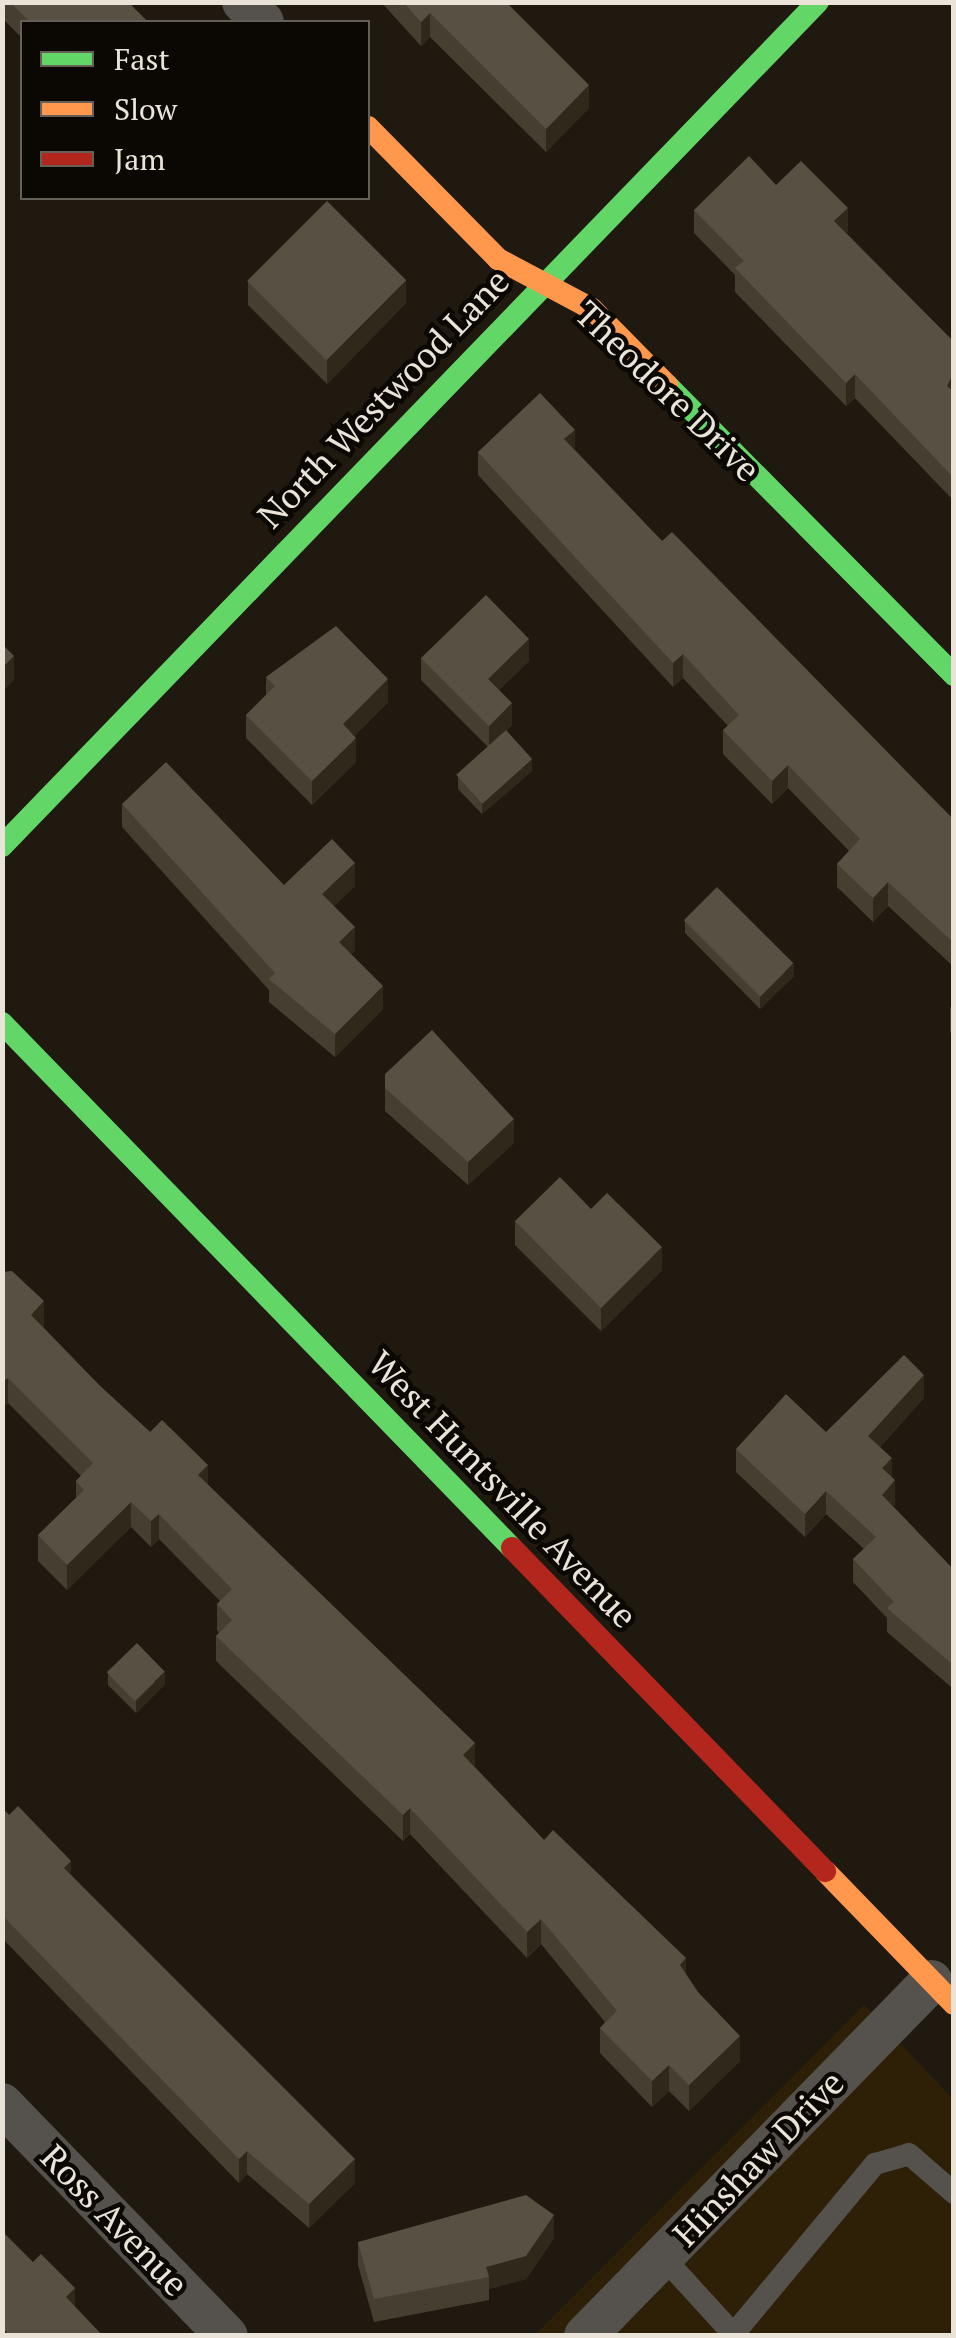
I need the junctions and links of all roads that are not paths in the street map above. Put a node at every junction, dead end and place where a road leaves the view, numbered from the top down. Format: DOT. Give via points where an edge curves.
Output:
graph roads {
  1 [pos="818,2"];
  2 [pos="370,130"];
  3 [pos="542,283"];
  4 [pos="954,675"];
  5 [pos="2,846"];
  6 [pos="2,1023"];
  7 [pos="942,1992"];
  8 [pos="2,2104"];
  9 [pos="954,2194"];
  10 [pos="662,2256"];
  11 [pos="733,2335"];
  12 [pos="227,2336"];
  13 [pos="585,2336"];
  1 -- 3 [label="street, North Westwood Lane"];
  2 -- 3 [label="street, Theodore Drive" via="498,259"];
  3 -- 4 [label="street, Theodore Drive" via="592,309"];
  3 -- 5 [label="street, North Westwood Lane"];
  6 -- 7 [label="street, West Huntsville Avenue"];
  7 -- 10 [label="street, Hinshaw Drive"];
  8 -- 12 [label="street, Ross Avenue"];
  9 -- 11 [label="lane" via="909,2154 875,2164"];
  10 -- 11 [label="lane"];
  10 -- 13 [label="street, Hinshaw Drive"];
}
